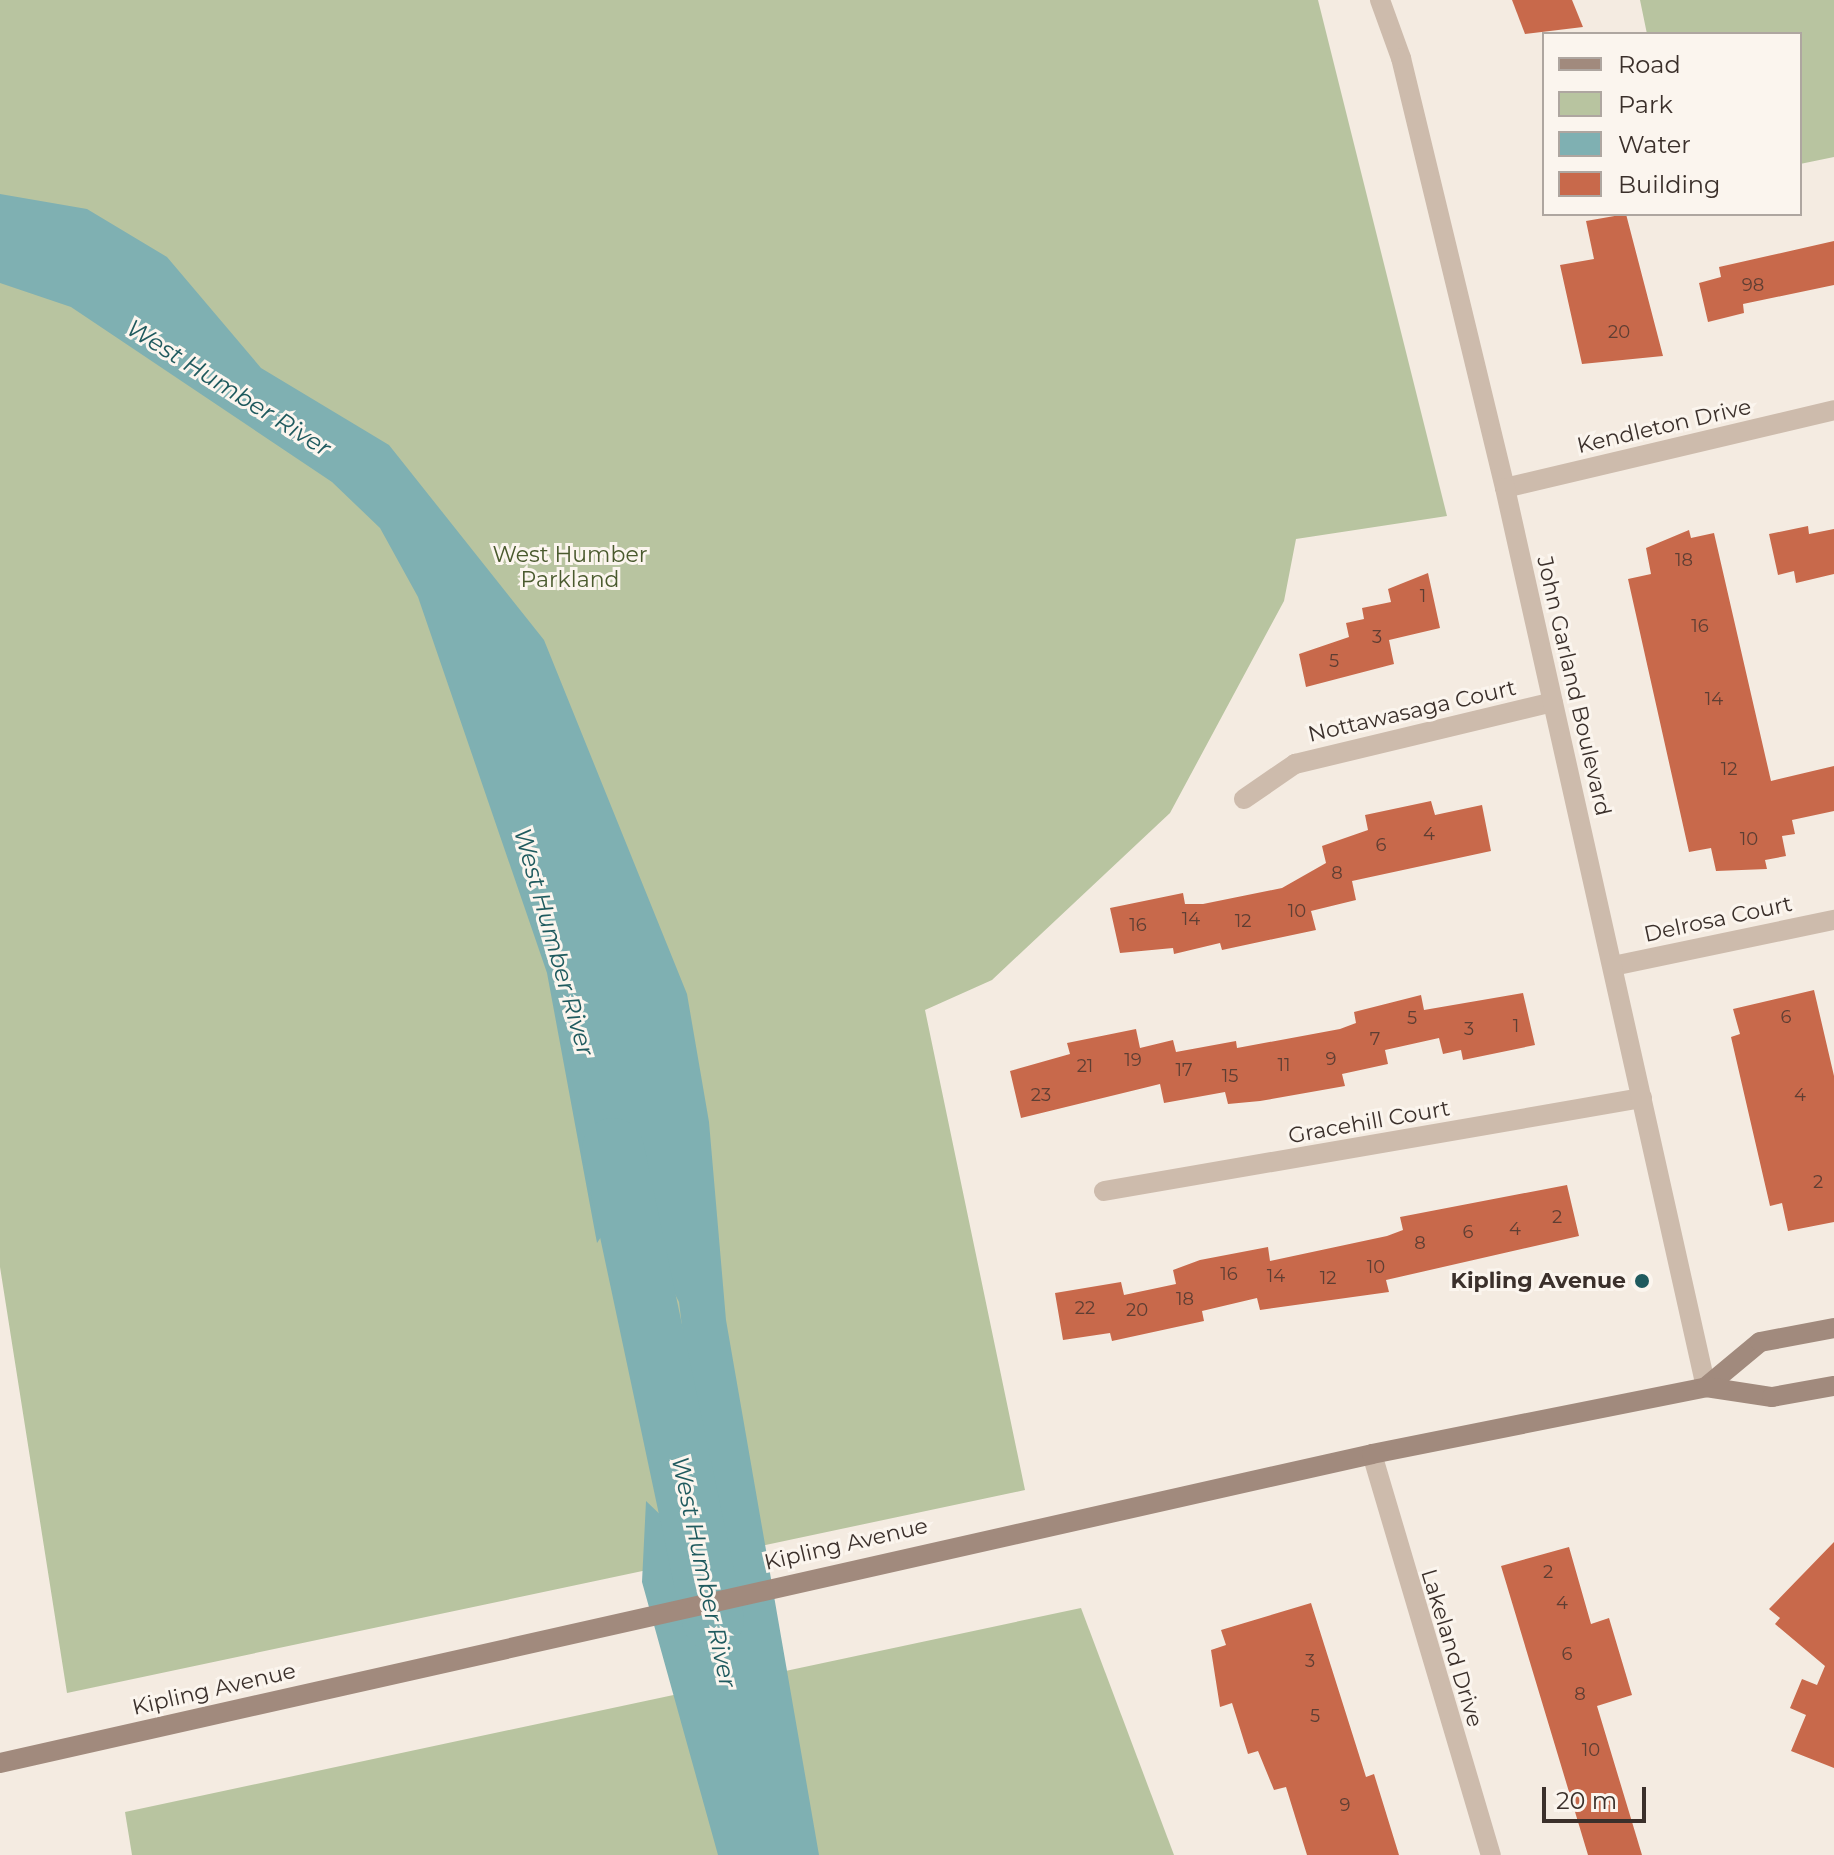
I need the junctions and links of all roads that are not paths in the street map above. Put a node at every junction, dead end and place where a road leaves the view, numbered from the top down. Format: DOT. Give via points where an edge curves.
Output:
graph roads {
  1 [pos="1380,0"];
  2 [pos="1834,410"];
  3 [pos="1505,488"];
  4 [pos="1553,702"];
  5 [pos="1244,799"];
  6 [pos="1834,920"];
  7 [pos="1613,966"];
  8 [pos="1642,1098"];
  9 [pos="1104,1191"];
  10 [pos="1834,1328"];
  11 [pos="1834,1386"];
  12 [pos="1706,1387"];
  13 [pos="1372,1454"];
  14 [pos="0,1763"];
  15 [pos="1491,1855"];
  1 -- 3 [label="street, John Garland Boulevard" via="1401,58"];
  2 -- 3 [label="street, Kendleton Drive"];
  3 -- 4 [label="street, John Garland Boulevard"];
  4 -- 5 [label="street, Nottawasaga Court" via="1295,764"];
  4 -- 7 [label="street, John Garland Boulevard"];
  6 -- 7 [label="street, Delrosa Court"];
  7 -- 8 [label="street, John Garland Boulevard"];
  8 -- 9 [label="street, Gracehill Court"];
  8 -- 12 [label="street, John Garland Boulevard"];
  10 -- 12 [label="main road, Kipling Avenue" via="1760,1342"];
  11 -- 12 [label="main road, Kipling Avenue" via="1772,1397"];
  12 -- 13 [label="main road, Kipling Avenue"];
  13 -- 14 [label="main road, Kipling Avenue" via="923,1550"];
  13 -- 15 [label="street, Lakeland Drive"];
}
